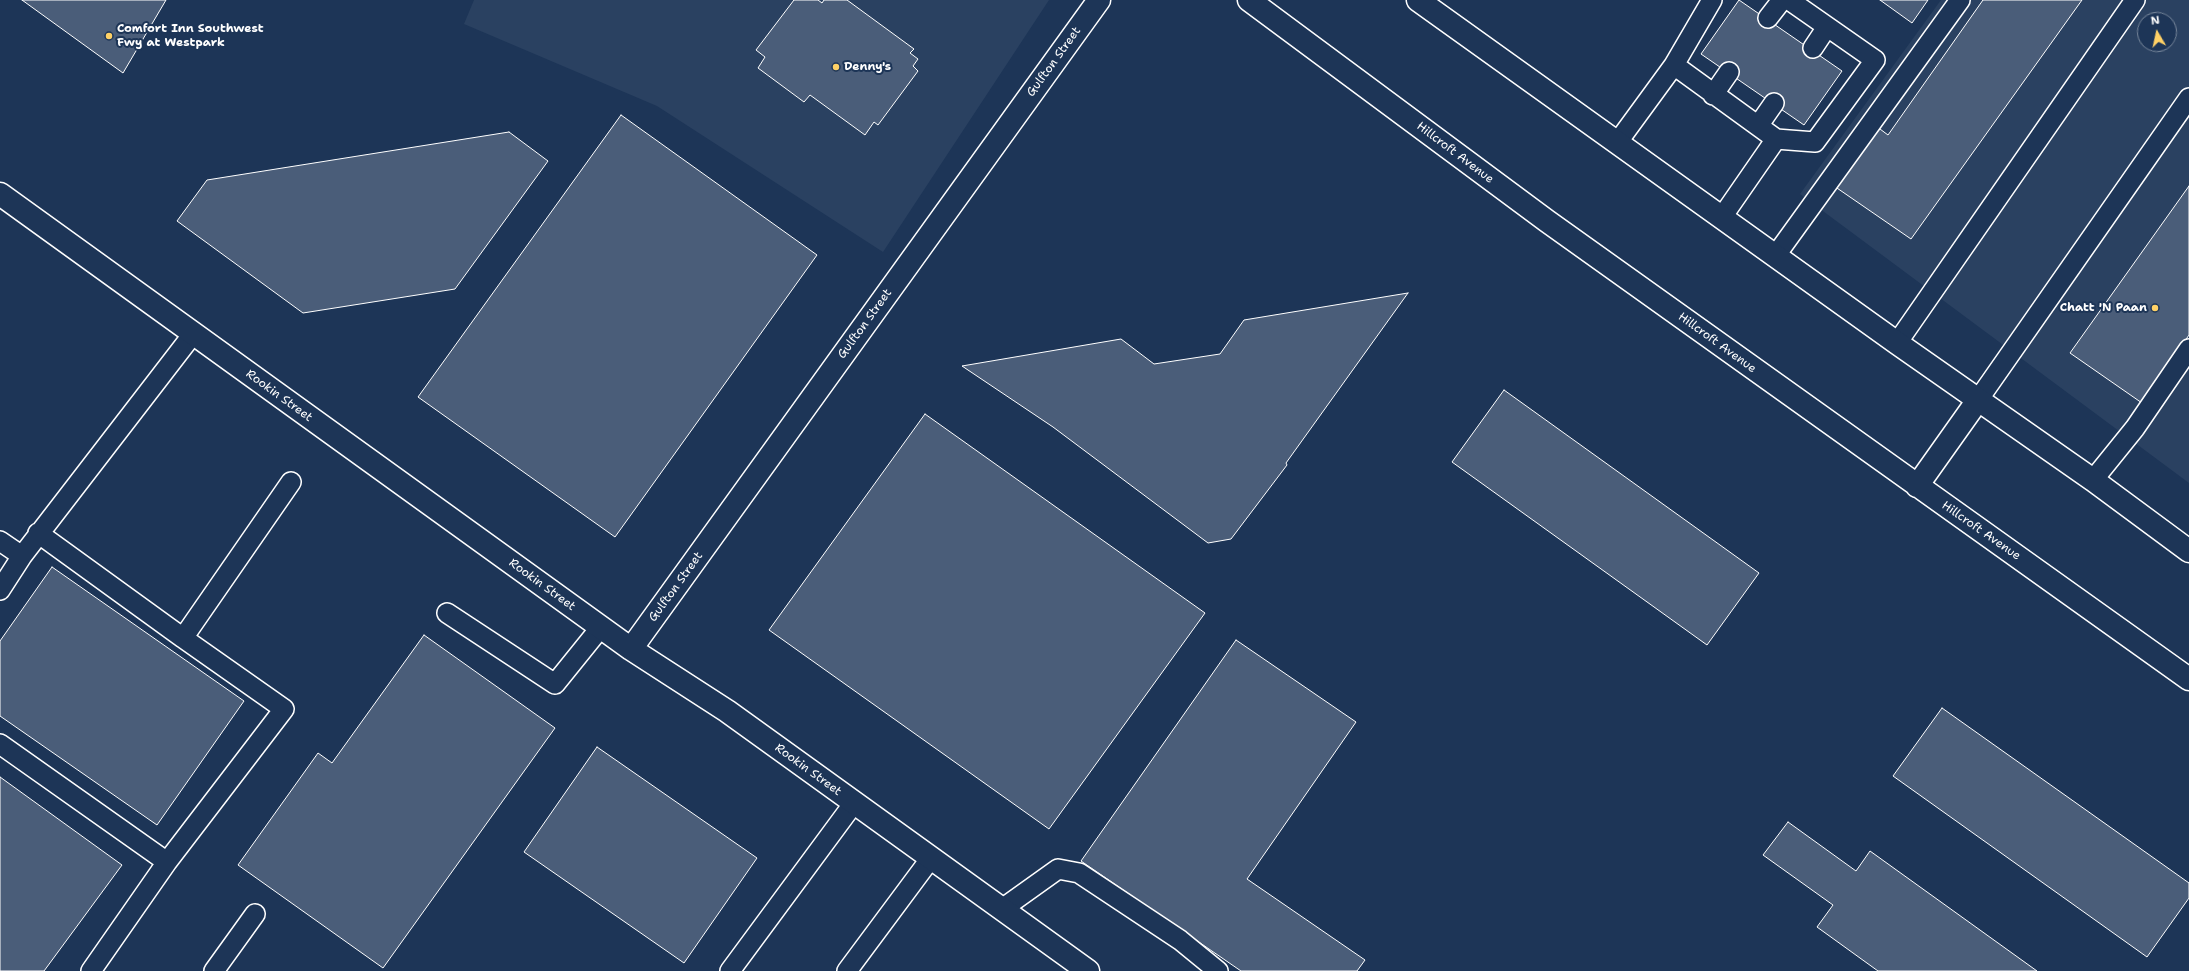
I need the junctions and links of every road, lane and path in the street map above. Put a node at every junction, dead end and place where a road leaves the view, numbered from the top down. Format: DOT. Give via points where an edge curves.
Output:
graph roads {
  1 [pos="1099,0"];
  2 [pos="1249,0"];
  3 [pos="1418,0"];
  4 [pos="1712,0"];
  5 [pos="1782,0"];
  6 [pos="1789,0"];
  7 [pos="1960,0"];
  8 [pos="2135,0"];
  9 [pos="1768,18"];
  10 [pos="1827,27"];
  11 [pos="1813,48"];
  12 [pos="1674,65"];
  13 [pos="1729,72"];
  14 [pos="1713,95"];
  15 [pos="2189,98"];
  16 [pos="1774,103"];
  17 [pos="1758,126"];
  18 [pos="1776,139"];
  19 [pos="1618,143"];
  20 [pos="0,194"];
  21 [pos="1722,217"];
  22 [pos="1776,255"];
  23 [pos="193,334"];
  24 [pos="1897,343"];
  25 [pos="2189,349"];
  26 [pos="1978,400"];
  27 [pos="2093,480"];
  28 [pos="291,482"];
  29 [pos="1917,486"];
  30 [pos="38,533"];
  31 [pos="0,541"];
  32 [pos="2189,551"];
  33 [pos="22,556"];
  34 [pos="0,590"];
  35 [pos="448,613"];
  36 [pos="600,627"];
  37 [pos="183,638"];
  38 [pos="631,649"];
  39 [pos="2189,679"];
  40 [pos="0,744"];
  41 [pos="854,803"];
  42 [pos="931,858"];
  43 [pos="167,862"];
  44 [pos="1002,909"];
  45 [pos="255,914"];
  46 [pos="91,971"];
  47 [pos="214,971"];
  48 [pos="730,971"];
  49 [pos="847,971"];
  50 [pos="1088,971"];
  51 [pos="1218,971"];
  1 -- 38 [label="main road, Gulfton Street"];
  2 -- 29 [label="main road, Hillcroft Avenue" via="1547,221"];
  3 -- 19 [label="main road"];
  4 -- 12 [label="lane"];
  5 -- 9 [label="lane"];
  6 -- 10 [label="lane"];
  7 -- 22 [label="lane"];
  8 -- 24 [label="lane"];
  10 -- 11 [label="lane"];
  10 -- 18 [label="lane" via="1875,60 1815,142"];
  12 -- 14 [label="lane"];
  12 -- 19 [label="lane"];
  13 -- 14 [label="lane"];
  14 -- 17 [label="lane"];
  15 -- 26 [label="lane"];
  16 -- 17 [label="lane"];
  17 -- 18 [label="lane"];
  18 -- 21 [label="lane"];
  19 -- 21 [label="main road"];
  20 -- 23 [label="main road, Rookin Street"];
  21 -- 22 [label="main road"];
  22 -- 24 [label="main road"];
  23 -- 30 [label="lane"];
  23 -- 36 [label="main road, Rookin Street"];
  24 -- 26 [label="main road"];
  25 -- 27 [label="lane" via="2135,428"];
  26 -- 27 [label="main road"];
  26 -- 29 [label="main road"];
  27 -- 32 [label="main road"];
  28 -- 37 [label="lane"];
  29 -- 39 [label="main road, Hillcroft Avenue"];
  30 -- 33 [label="lane"];
  30 -- 37 [label="lane"];
  31 -- 33 [label="lane"];
  33 -- 34 [label="lane"];
  35 -- 36 [label="lane" via="555,684"];
  36 -- 38 [label="main road, Rookin Street"];
  37 -- 43 [label="lane" via="284,709"];
  38 -- 41 [label="main road, Rookin Street" via="727,711"];
  40 -- 43 [label="lane"];
  41 -- 42 [label="main road, Rookin Street"];
  41 -- 48 [label="lane"];
  42 -- 44 [label="main road, Rookin Street"];
  42 -- 49 [label="lane"];
  43 -- 46 [label="lane"];
  44 -- 50 [label="main road, Rookin Street"];
  44 -- 51 [label="lane" via="1058,868 1079,873 1180,940"];
  45 -- 47 [label="lane"];
}
